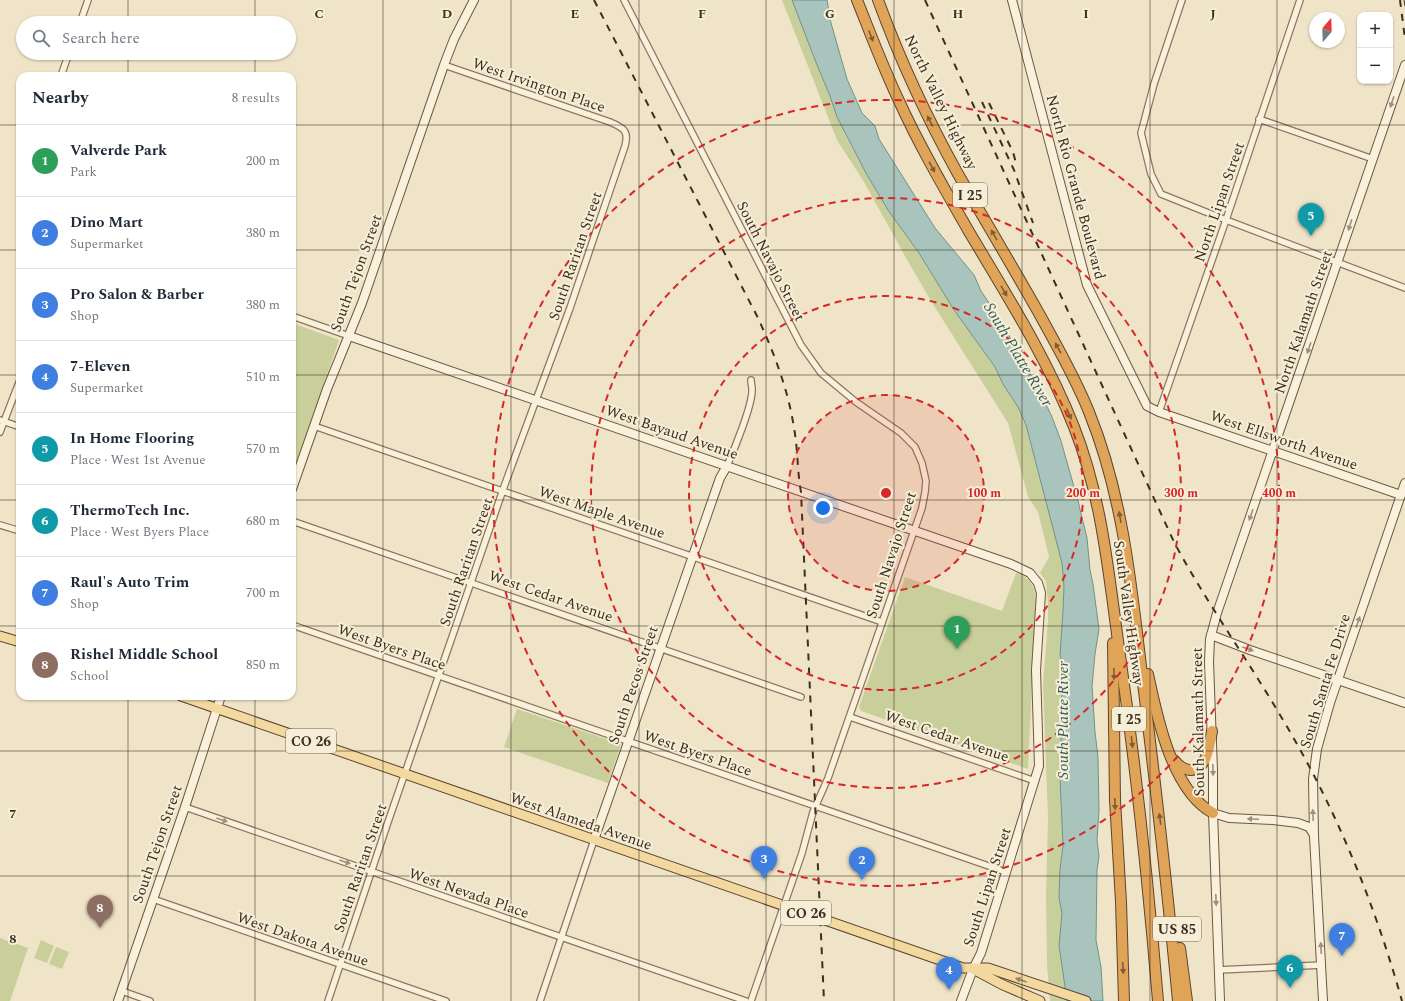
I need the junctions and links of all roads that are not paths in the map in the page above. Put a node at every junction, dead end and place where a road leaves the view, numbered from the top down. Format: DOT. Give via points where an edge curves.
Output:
graph roads {
  1 [pos="88,0"];
  2 [pos="474,0"];
  3 [pos="624,0"];
  4 [pos="857,0"];
  5 [pos="878,0"];
  6 [pos="1012,0"];
  7 [pos="1182,0"];
  8 [pos="1300,0"];
  9 [pos="82,16"];
  10 [pos="67,60"];
  11 [pos="444,65"];
  12 [pos="1405,65"];
  13 [pos="62,72"];
  14 [pos="1259,119"];
  15 [pos="625,131"];
  16 [pos="1373,159"];
  17 [pos="1226,220"];
  18 [pos="1338,263"];
  19 [pos="1405,288"];
  20 [pos="296,317"];
  21 [pos="349,336"];
  22 [pos="750,380"];
  23 [pos="1076,382"];
  24 [pos="16,389"];
  25 [pos="537,400"];
  26 [pos="1159,412"];
  27 [pos="2,421"];
  28 [pos="16,426"];
  29 [pos="314,426"];
  30 [pos="0,432"];
  31 [pos="1273,452"];
  32 [pos="727,466"];
  33 [pos="296,478"];
  34 [pos="1405,483"];
  35 [pos="503,490"];
  36 [pos="1401,495"];
  37 [pos="296,522"];
  38 [pos="0,524"];
  39 [pos="16,530"];
  40 [pos="914,530"];
  41 [pos="693,556"];
  42 [pos="1109,579"];
  43 [pos="471,583"];
  44 [pos="1038,583"];
  45 [pos="882,622"];
  46 [pos="1137,624"];
  47 [pos="296,626"];
  48 [pos="1211,635"];
  49 [pos="0,636"];
  50 [pos="16,641"];
  51 [pos="660,648"];
  52 [pos="439,676"];
  53 [pos="1338,680"];
  54 [pos="801,697"];
  55 [pos="192,700"];
  56 [pos="220,700"];
  57 [pos="1405,703"];
  58 [pos="217,709"];
  59 [pos="850,717"];
  60 [pos="1212,731"];
  61 [pos="628,741"];
  62 [pos="1171,756"];
  63 [pos="405,774"];
  64 [pos="1035,781"];
  65 [pos="815,806"];
  66 [pos="185,807"];
  67 [pos="1213,813"];
  68 [pos="1314,836"];
  69 [pos="594,840"];
  70 [pos="1164,857"];
  71 [pos="1145,860"];
  72 [pos="371,871"];
  73 [pos="1006,872"];
  74 [pos="154,899"];
  75 [pos="784,906"];
  76 [pos="561,937"];
  77 [pos="340,964"];
  78 [pos="1322,965"];
  79 [pos="973,969"];
  80 [pos="1218,970"];
  81 [pos="122,991"];
  82 [pos="118,1001"];
  83 [pos="150,1001"];
  84 [pos="328,1001"];
  85 [pos="446,1001"];
  86 [pos="540,1001"];
  87 [pos="746,1001"];
  88 [pos="751,1001"];
  89 [pos="961,1001"];
  90 [pos="1040,1001"];
  91 [pos="1086,1001"];
  92 [pos="1124,1001"];
  93 [pos="1153,1001"];
  94 [pos="1158,1001"];
  95 [pos="1178,1001"];
  96 [pos="1187,1001"];
  97 [pos="1220,1001"];
  98 [pos="1323,1001"];
  1 -- 9 [label="street"];
  2 -- 11 [label="street, South Tejon Street"];
  3 -- 40 [label="street, South Navajo Street" via="800,345 821,373 856,402 901,433 918,451 926,486 924,503"];
  4 -- 42 [label="highway, South Valley Highway / I 25, one-way" via="912,129 1028,332 1076,430 1089,468 1102,524"];
  23 -- 5 [label="highway, North Valley Highway / I 25, one-way" via="926,114"];
  6 -- 26 [label="street, North Rio Grande Boulevard" via="1087,285 1147,406"];
  7 -- 17 [label="street" via="1154,84 1141,133 1151,174 1161,194"];
  8 -- 14 [label="street, North Lipan Street"];
  10 -- 13 [label="street"];
  11 -- 15 [label="street, West Irvington Place" via="610,122"];
  11 -- 21 [label="street, South Tejon Street"];
  12 -- 16 [label="street, North Kalamath Street, one-way"];
  14 -- 16 [label="street"];
  14 -- 17 [label="street, North Lipan Street"];
  15 -- 25 [label="street, South Raritan Street" via="625,146"];
  16 -- 18 [label="street, North Kalamath Street, one-way"];
  17 -- 18 [label="street"];
  17 -- 26 [label="street, North Lipan Street"];
  18 -- 19 [label="street"];
  18 -- 31 [label="street, North Kalamath Street, one-way"];
  20 -- 21 [label="street, West Bayaud Avenue"];
  21 -- 25 [label="street, West Bayaud Avenue"];
  21 -- 29 [label="street, South Tejon Street"];
  22 -- 32 [label="street, South Pecos Street" via="750,403"];
  46 -- 23 [label="highway, South Valley Highway / I 25, one-way" via="1112,482 1094,425"];
  24 -- 27 [label="street"];
  25 -- 32 [label="street, West Bayaud Avenue"];
  25 -- 35 [label="street, South Raritan Street"];
  26 -- 31 [label="street, West Ellsworth Avenue"];
  27 -- 28 [label="street"];
  27 -- 30 [label="street"];
  29 -- 33 [label="street, South Tejon Street"];
  29 -- 35 [label="street, West Maple Avenue"];
  31 -- 36 [label="street, West Ellsworth Avenue"];
  31 -- 48 [label="street, South Kalamath Street, one-way"];
  32 -- 40 [label="street, West Bayaud Avenue"];
  32 -- 41 [label="street, South Pecos Street" via="720,478"];
  34 -- 36 [label="street, South Santa Fe Drive"];
  35 -- 41 [label="street, West Maple Avenue"];
  35 -- 43 [label="street, South Raritan Street"];
  53 -- 36 [label="street, South Santa Fe Drive, one-way"];
  37 -- 43 [label="street, West Cedar Avenue"];
  38 -- 39 [label="street"];
  40 -- 44 [label="street, West Bayaud Avenue" via="1021,568 1030,573"];
  40 -- 45 [label="street, South Navajo Street"];
  41 -- 45 [label="street, West Maple Avenue"];
  41 -- 51 [label="street, South Pecos Street"];
  42 -- 71 [label="highway, South Valley Highway / I 25, one-way"];
  42 -- 92 [label="highway, one-way"];
  43 -- 51 [label="street, West Cedar Avenue"];
  43 -- 52 [label="street, South Raritan Street"];
  44 -- 64 [label="street, South Lipan Street" via="1042,597 1036,670 1039,766"];
  45 -- 59 [label="street, South Navajo Street"];
  46 -- 62 [label="highway" via="1157,715"];
  70 -- 46 [label="highway, South Valley Highway / I 25, one-way"];
  47 -- 52 [label="street, West Byers Place"];
  48 -- 53 [label="street, one-way"];
  48 -- 60 [label="street, South Kalamath Street" via="1209,662"];
  49 -- 50 [label="main road"];
  51 -- 54 [label="street, West Cedar Avenue"];
  51 -- 61 [label="street, South Pecos Street"];
  52 -- 61 [label="street, West Byers Place"];
  52 -- 63 [label="street, South Raritan Street"];
  53 -- 57 [label="street"];
  68 -- 53 [label="street, South Santa Fe Drive, one-way" via="1315,759"];
  55 -- 58 [label="main road, West Alameda Avenue / CO 26"];
  56 -- 58 [label="street, South Tejon Street"];
  58 -- 63 [label="main road, West Alameda Avenue / CO 26"];
  58 -- 66 [label="street, South Tejon Street"];
  59 -- 64 [label="street, West Cedar Avenue"];
  59 -- 65 [label="street, South Navajo Street" via="824,789"];
  60 -- 62 [label="highway" via="1206,757 1196,769 1182,768"];
  60 -- 67 [label="street, South Kalamath Street, one-way"];
  61 -- 65 [label="street, West Byers Place"];
  61 -- 69 [label="street, South Pecos Street"];
  62 -- 67 [label="highway" via="1189,792 1199,804"];
  63 -- 69 [label="main road, West Alameda Avenue / CO 26"];
  63 -- 72 [label="street, South Raritan Street"];
  64 -- 73 [label="street, South Lipan Street"];
  65 -- 73 [label="street, West Byers Place"];
  65 -- 75 [label="street, South Navajo Street"];
  66 -- 72 [label="street, West Nevada Place, one-way"];
  66 -- 74 [label="street, South Tejon Street"];
  68 -- 67 [label="street, one-way" via="1309,827 1298,823 1229,818"];
  67 -- 80 [label="street, South Kalamath Street, one-way"];
  78 -- 68 [label="street, South Santa Fe Drive, one-way"];
  69 -- 75 [label="main road, West Alameda Avenue / CO 26"];
  69 -- 76 [label="street, South Pecos Street"];
  70 -- 95 [label="highway, South Valley Highway / I 25"];
  70 -- 96 [label="highway, US 85"];
  71 -- 93 [label="highway, US 85"];
  71 -- 94 [label="highway, South Valley Highway / I 25"];
  72 -- 76 [label="street, West Nevada Place"];
  72 -- 77 [label="street, South Raritan Street"];
  73 -- 79 [label="street, South Lipan Street" via="981,953"];
  74 -- 77 [label="street, West Dakota Avenue"];
  74 -- 81 [label="street, South Tejon Street"];
  75 -- 79 [label="main road, West Alameda Avenue / CO 26" via="963,968"];
  75 -- 88 [label="street, South Navajo Street"];
  76 -- 86 [label="street, South Pecos Street"];
  76 -- 87 [label="street, West Nevada Place"];
  77 -- 84 [label="street, South Raritan Street"];
  77 -- 85 [label="street, West Dakota Avenue"];
  78 -- 80 [label="street"];
  78 -- 98 [label="street, South Santa Fe Drive"];
  79 -- 89 [label="street, South Lipan Street"];
  79 -- 90 [label="main road, West Alameda Avenue / CO 26"];
  91 -- 79 [label="main road, West Alameda Avenue / CO 26, one-way" via="988,968"];
  80 -- 97 [label="street, South Kalamath Street"];
  81 -- 82 [label="street, South Tejon Street"];
  81 -- 83 [label="street"];
}
